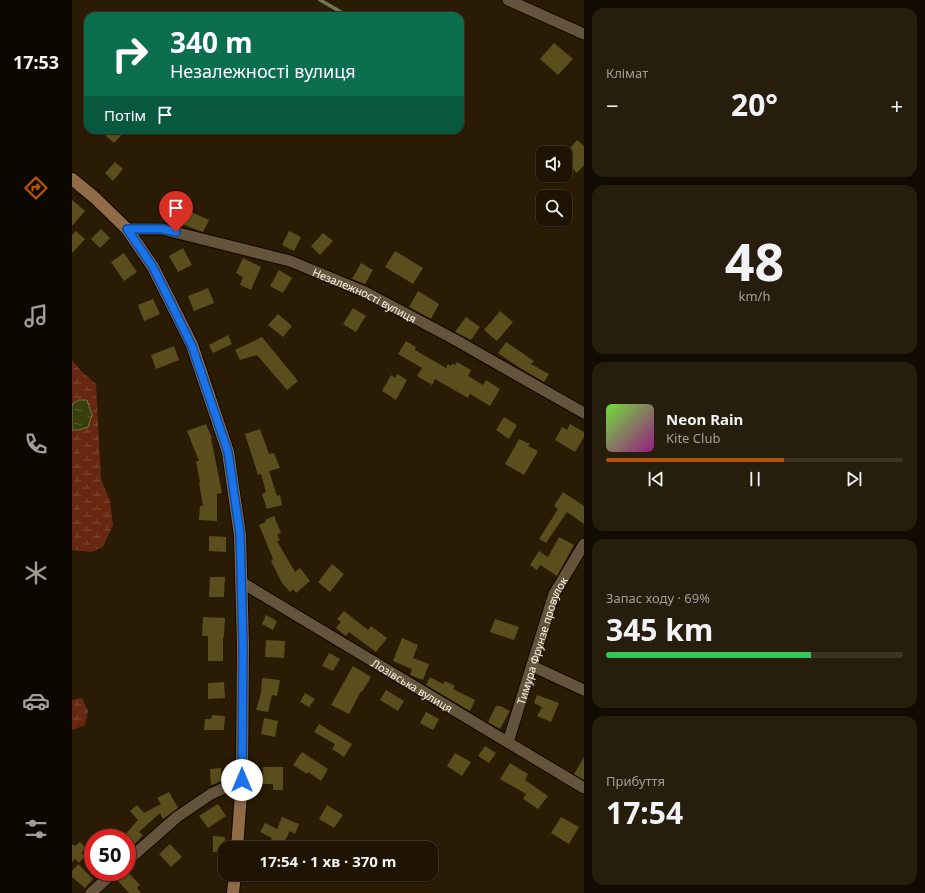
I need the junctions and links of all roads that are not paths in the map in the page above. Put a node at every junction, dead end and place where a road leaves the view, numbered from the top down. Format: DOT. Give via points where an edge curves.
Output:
graph roads {
  1 [pos="508,0"];
  2 [pos="584,34"];
  3 [pos="72,179"];
  4 [pos="127,229"];
  5 [pos="584,413"];
  6 [pos="584,544"];
  7 [pos="241,582"];
  8 [pos="532,666"];
  9 [pos="584,690"];
  10 [pos="508,742"];
  11 [pos="242,780"];
  12 [pos="584,788"];
  13 [pos="238,841"];
  14 [pos="136,853"];
  15 [pos="104,881"];
  16 [pos="234,881"];
  17 [pos="91,893"];
  18 [pos="233,893"];
  1 -- 2 [label="street"];
  3 -- 4 [label="main road" via="94,196"];
  4 -- 5 [label="street, Незалежності вулиця" via="162,229 290,260 365,292"];
  4 -- 7 [label="main road" via="153,267 192,346 226,445 240,534"];
  6 -- 8 [label="street, Тимура Фрунзе провулок" via="554,594"];
  7 -- 10 [label="street, Лозівська вулиця"];
  7 -- 11 [label="main road"];
  8 -- 9 [label="street"];
  8 -- 10 [label="street, Тимура Фрунзе провулок"];
  10 -- 12 [label="street, Лозівська вулиця"];
  11 -- 13 [label="main road"];
  11 -- 14 [label="street" via="211,794 177,817"];
  15 -- 17 [label="street"];
  16 -- 18 [label="main road"];
}
